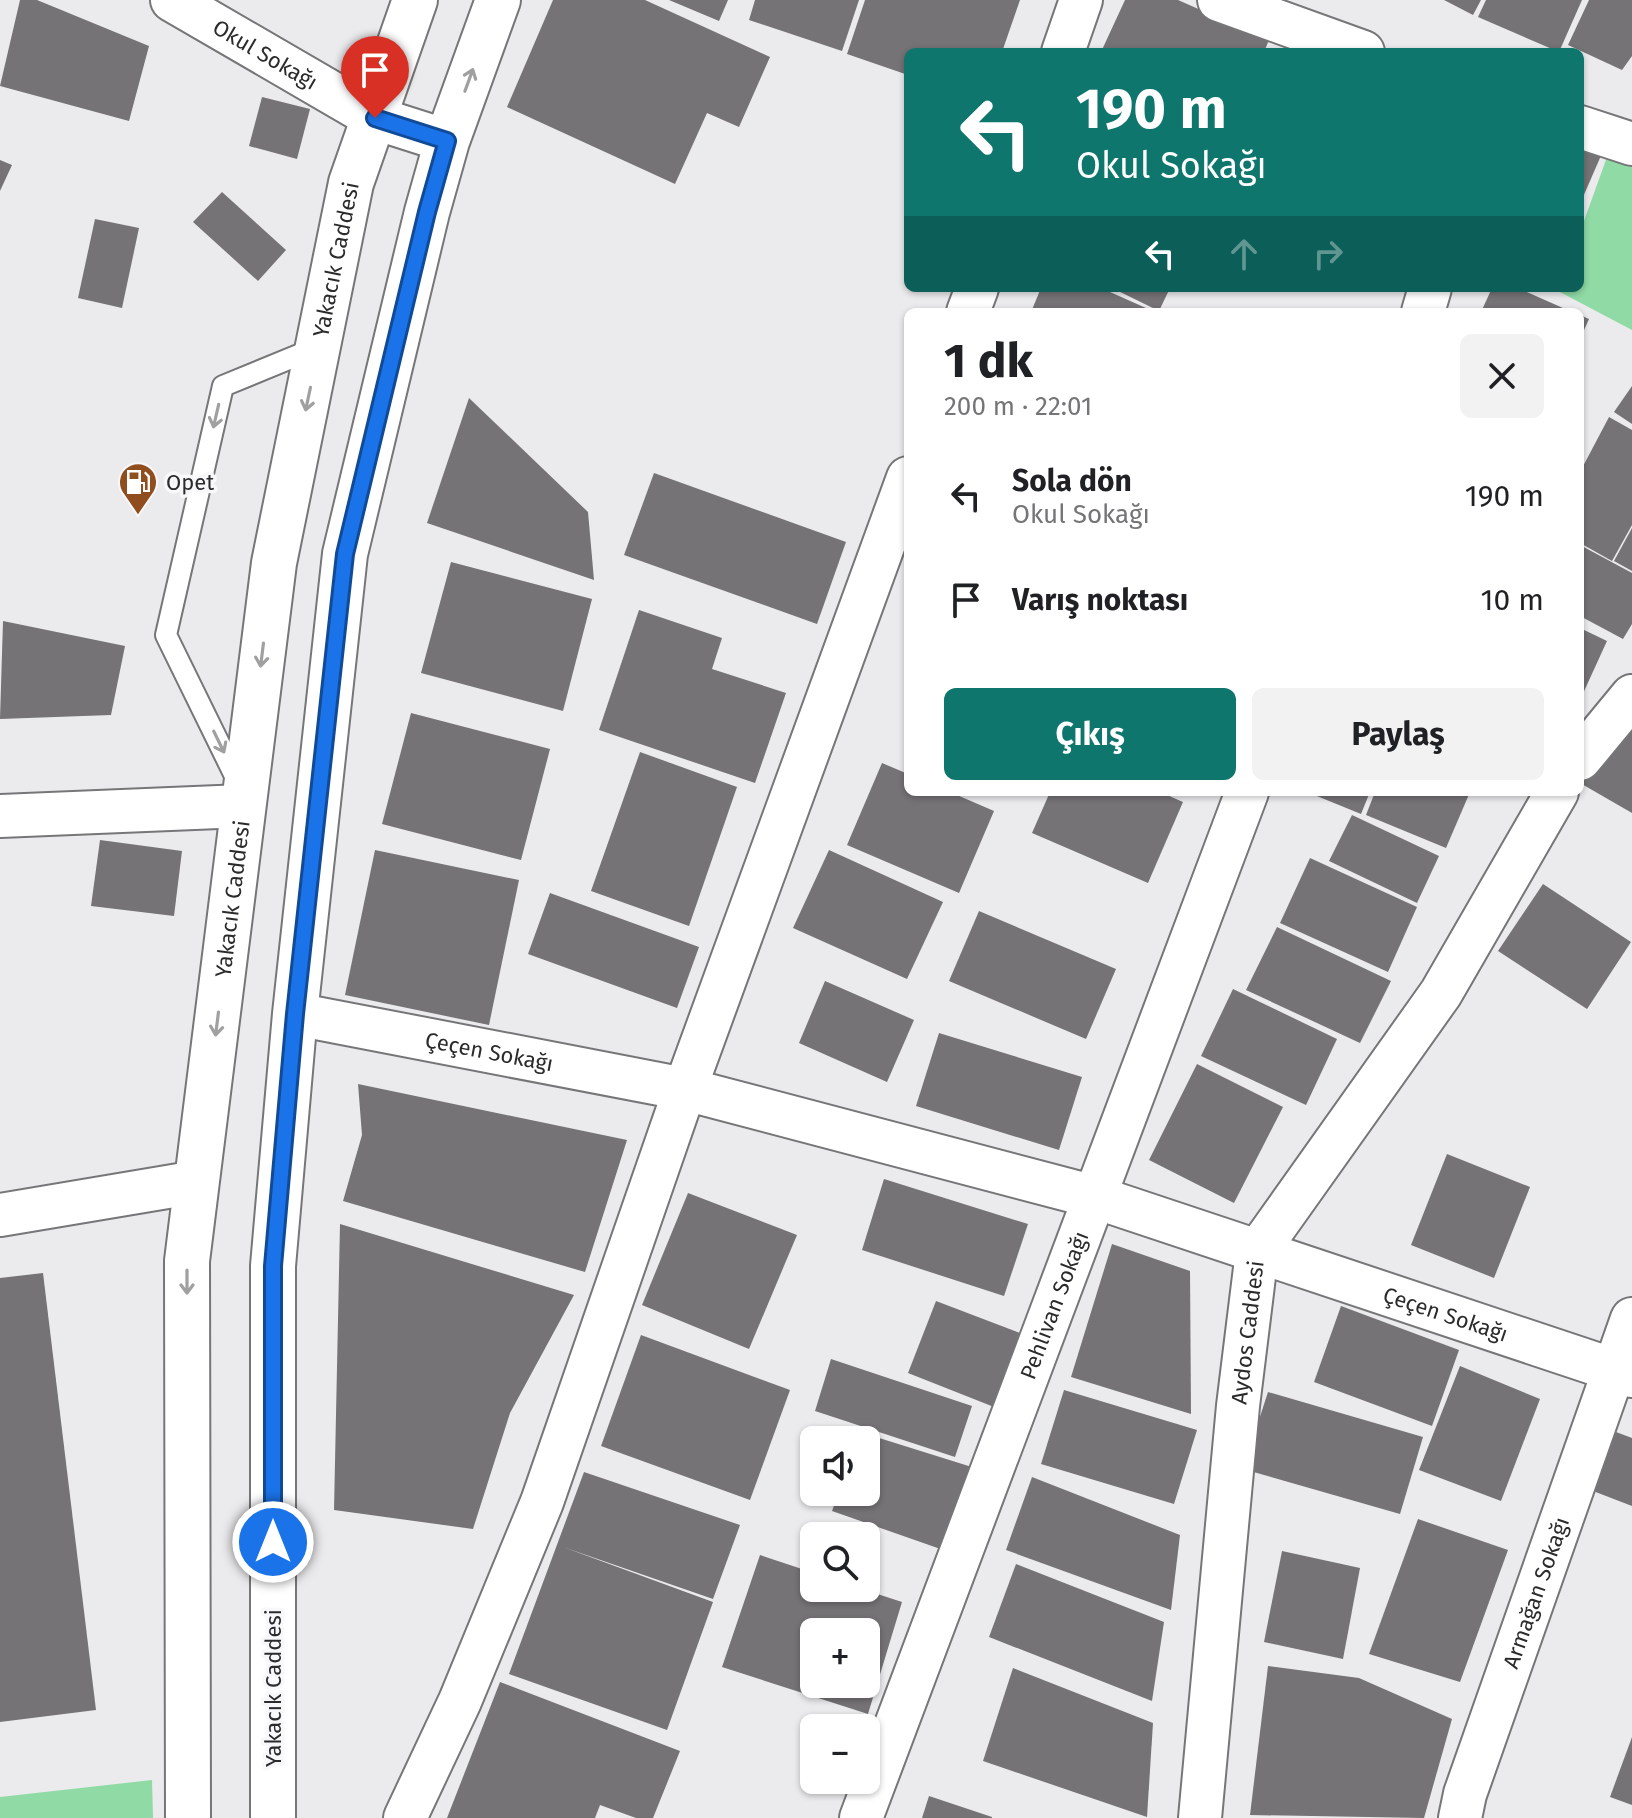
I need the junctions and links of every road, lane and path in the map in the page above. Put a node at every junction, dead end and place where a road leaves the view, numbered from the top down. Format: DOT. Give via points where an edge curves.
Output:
graph roads {
  1 [pos="172,0"];
  2 [pos="415,0"];
  3 [pos="498,0"];
  4 [pos="1081,0"];
  5 [pos="1219,0"];
  6 [pos="1064,48"];
  7 [pos="1352,48"];
  8 [pos="375,118"];
  9 [pos="1584,128"];
  10 [pos="447,141"];
  11 [pos="1632,144"];
  12 [pos="318,347"];
  13 [pos="904,489"];
  14 [pos="1632,696"];
  15 [pos="1584,754"];
  16 [pos="1245,796"];
  17 [pos="1555,796"];
  18 [pos="244,801"];
  19 [pos="0,816"];
  20 [pos="295,1014"];
  21 [pos="685,1089"];
  22 [pos="197,1182"];
  23 [pos="1095,1197"];
  24 [pos="0,1215"];
  25 [pos="1257,1252"];
  26 [pos="1632,1319"];
  27 [pos="1624,1373"];
  28 [pos="188,1818"];
  29 [pos="273,1818"];
  30 [pos="405,1818"];
  31 [pos="861,1818"];
  32 [pos="1200,1818"];
  33 [pos="1460,1818"];
  1 -- 8 [label="street, Okul Sokağı"];
  2 -- 8 [label="main road, Yakacık Caddesi"];
  10 -- 3 [label="main road, Yakacık Caddesi, one-way"];
  4 -- 6 [label="street"];
  5 -- 7 [label="street"];
  8 -- 10 [label="street, Okul Sokağı"];
  8 -- 12 [label="main road, Yakacık Caddesi" via="351,183"];
  9 -- 11 [label="street"];
  10 -- 20 [label="main road, Yakacık Caddesi" via="345,554"];
  12 -- 18 [label="main road, Yakacık Caddesi, one-way" via="274,563"];
  12 -- 18 [label="lane, one-way" via="223,386 166,635"];
  13 -- 21 [label="street"];
  14 -- 15 [label="street"];
  16 -- 23 [label="street, Pehlivan Sokağı"];
  17 -- 25 [label="street, Aydos Caddesi" via="1441,993"];
  18 -- 19 [label="street"];
  18 -- 22 [label="main road, Yakacık Caddesi, one-way"];
  20 -- 21 [label="street, Çeçen Sokağı"];
  20 -- 29 [label="main road, Yakacık Caddesi" via="273,1266"];
  21 -- 23 [label="street, Çeçen Sokağı"];
  21 -- 30 [label="street" via="542,1502"];
  22 -- 24 [label="street"];
  22 -- 28 [label="main road, Yakacık Caddesi, one-way" via="187,1261"];
  23 -- 25 [label="street, Çeçen Sokağı"];
  23 -- 31 [label="street, Pehlivan Sokağı"];
  25 -- 27 [label="street, Çeçen Sokağı"];
  25 -- 32 [label="street, Aydos Caddesi"];
  26 -- 27 [label="street, Armağan Sokağı"];
  27 -- 33 [label="street, Armağan Sokağı"];
}
